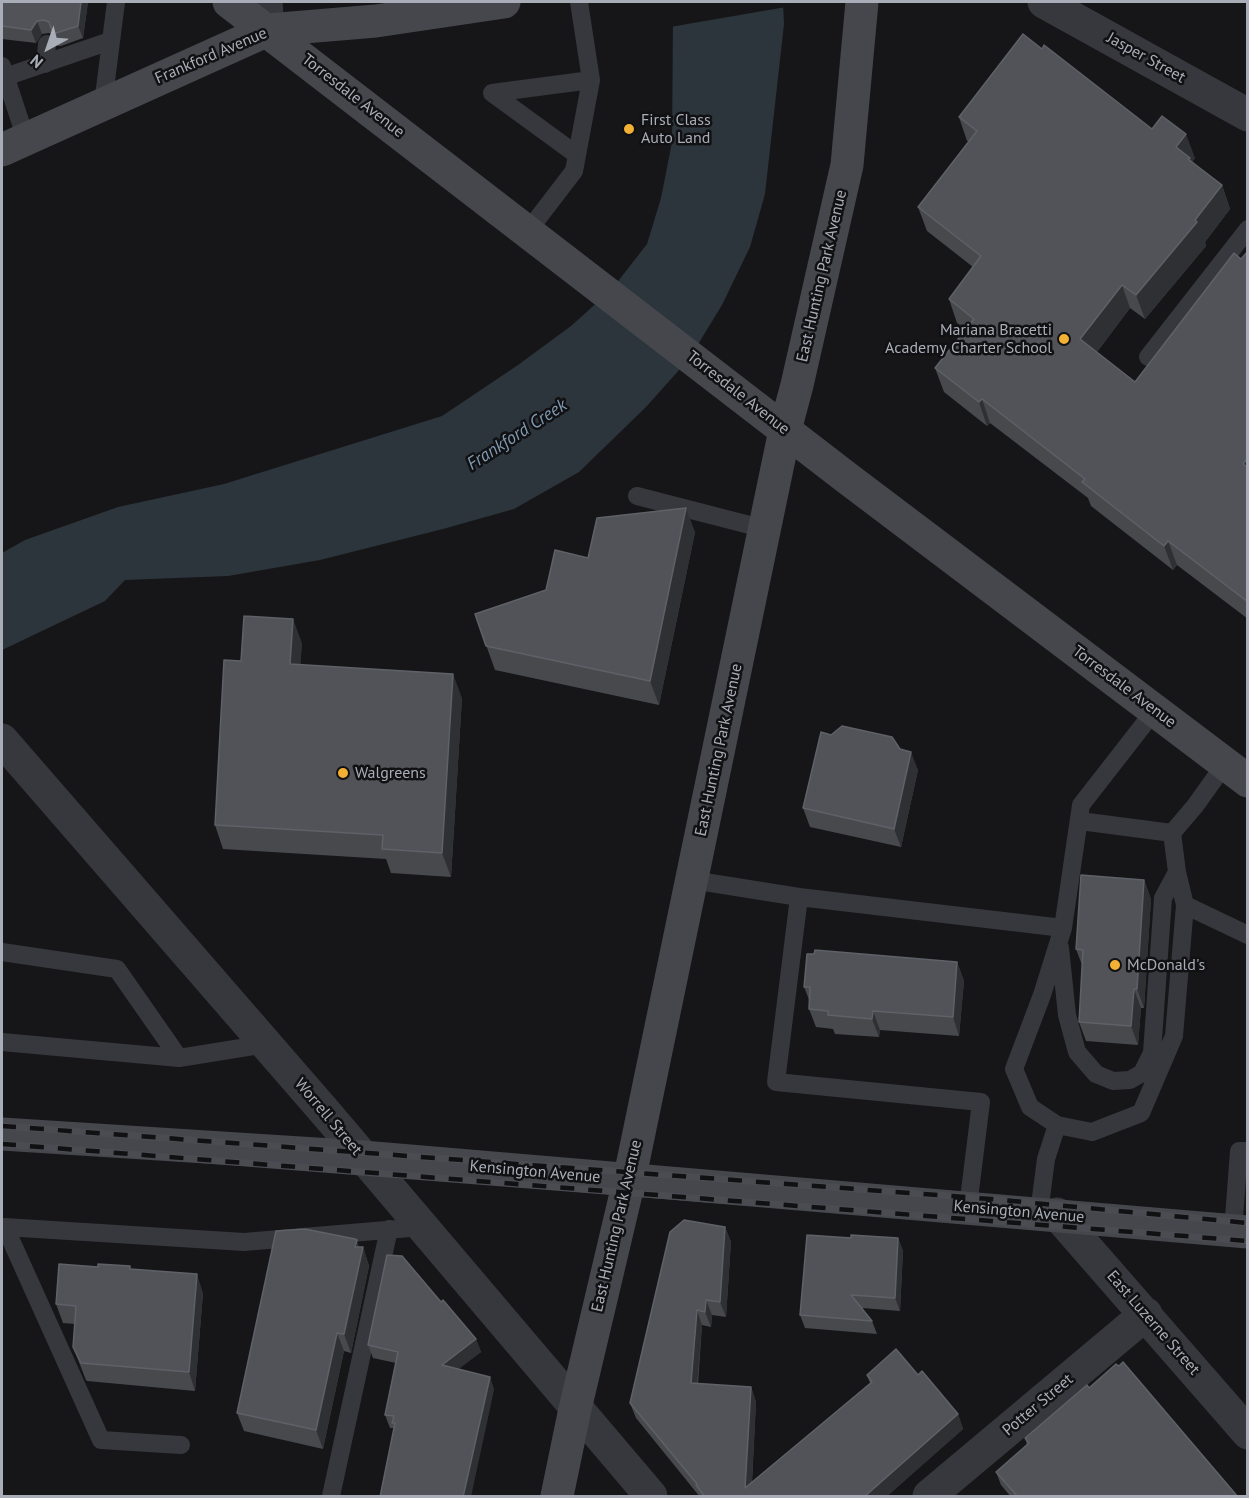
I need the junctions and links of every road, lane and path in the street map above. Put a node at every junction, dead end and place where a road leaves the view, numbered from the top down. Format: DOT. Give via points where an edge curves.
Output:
graph roads {
  1 [pos="116,2"];
  2 [pos="230,2"];
  3 [pos="504,2"];
  4 [pos="579,2"];
  5 [pos="861,2"];
  6 [pos="1044,2"];
  7 [pos="423,8"];
  8 [pos="267,16"];
  9 [pos="110,41"];
  10 [pos="47,44"];
  11 [pos="45,63"];
  12 [pos="3,72"];
  13 [pos="591,80"];
  14 [pos="103,104"];
  15 [pos="1248,115"];
  16 [pos="14,144"];
  17 [pos="577,155"];
  18 [pos="1248,228"];
  19 [pos="528,231"];
  20 [pos="1148,357"];
  21 [pos="785,430"];
  22 [pos="637,496"];
  23 [pos="765,529"];
  24 [pos="1155,711"];
  25 [pos="2,740"];
  26 [pos="1236,773"];
  27 [pos="1080,821"];
  28 [pos="1172,833"];
  29 [pos="1177,872"];
  30 [pos="692,880"];
  31 [pos="799,897"];
  32 [pos="1185,905"];
  33 [pos="1061,934"];
  34 [pos="1248,935"];
  35 [pos="2,952"];
  36 [pos="2,1042"];
  37 [pos="266,1044"];
  38 [pos="179,1058"];
  39 [pos="1057,1125"];
  40 [pos="2,1134"];
  41 [pos="1248,1151"];
  42 [pos="363,1157"];
  43 [pos="628,1181"];
  44 [pos="968,1207"];
  45 [pos="1048,1214"];
  46 [pos="422,1227"];
  47 [pos="389,1229"];
  48 [pos="1240,1231"];
  49 [pos="1146,1314"];
  50 [pos="575,1409"];
  51 [pos="1248,1433"];
  52 [pos="181,1445"];
  53 [pos="950,1490"];
  54 [pos="331,1497"];
  55 [pos="557,1497"];
  56 [pos="651,1497"];
  1 -- 9 [label="lane"];
  2 -- 8 [label="main road, Torresdale Avenue"];
  3 -- 7 [label="main road, Frankford Avenue"];
  4 -- 13 [label="lane"];
  5 -- 21 [label="main road, East Hunting Park Avenue" via="847,165"];
  6 -- 15 [label="street, Jasper Street"];
  7 -- 8 [label="main road, Frankford Avenue" via="376,21"];
  8 -- 14 [label="main road, Frankford Avenue"];
  8 -- 19 [label="main road, Torresdale Avenue"];
  9 -- 11 [label="lane"];
  9 -- 14 [label="lane"];
  10 -- 11 [label="lane"];
  11 -- 12 [label="lane"];
  12 -- 16 [label="lane"];
  13 -- 17 [label="lane"];
  13 -- 17 [label="lane" via="492,93"];
  14 -- 16 [label="main road, Frankford Avenue"];
  17 -- 19 [label="lane" via="574,171"];
  18 -- 20 [label="lane"];
  19 -- 21 [label="main road, Torresdale Avenue"];
  21 -- 23 [label="main road, East Hunting Park Avenue"];
  21 -- 24 [label="main road, Torresdale Avenue"];
  22 -- 23 [label="lane"];
  23 -- 30 [label="main road, East Hunting Park Avenue"];
  24 -- 26 [label="main road, Torresdale Avenue"];
  24 -- 27 [label="lane" via="1081,806"];
  25 -- 37 [label="street, Worrell Street"];
  26 -- 28 [label="lane" via="1195,806"];
  27 -- 28 [label="lane"];
  27 -- 33 [label="lane"];
  28 -- 29 [label="lane"];
  29 -- 32 [label="lane"];
  29 -- 33 [label="lane" via="1163,898 1152,1053 1142,1073 1130,1080 1113,1081 1096,1074 1077,1052 1067,1016"];
  30 -- 31 [label="lane"];
  30 -- 43 [label="main road, East Hunting Park Avenue"];
  31 -- 33 [label="lane"];
  31 -- 44 [label="lane" via="776,1082 981,1102"];
  32 -- 34 [label="lane"];
  32 -- 39 [label="lane" via="1174,1036 1141,1113 1092,1132"];
  33 -- 39 [label="lane" via="1014,1069 1030,1107"];
  35 -- 38 [label="lane" via="117,969"];
  36 -- 38 [label="lane"];
  37 -- 38 [label="lane"];
  37 -- 42 [label="street, Worrell Street"];
  39 -- 45 [label="lane" via="1046,1159"];
  40 -- 42 [label="main road, Kensington Avenue"];
  41 -- 48 [label="lane" via="1239,1150"];
  42 -- 43 [label="main road, Kensington Avenue"];
  42 -- 46 [label="street, Worrell Street"];
  43 -- 44 [label="main road, Kensington Avenue"];
  43 -- 50 [label="main road, East Hunting Park Avenue"];
  44 -- 45 [label="main road, Kensington Avenue"];
  45 -- 48 [label="main road, Kensington Avenue"];
  45 -- 49 [label="street, East Luzerne Street"];
  46 -- 47 [label="lane"];
  46 -- 50 [label="street, Worrell Street"];
  47 -- 52 [label="lane" via="244,1242 5,1227 101,1440"];
  47 -- 54 [label="lane"];
  49 -- 51 [label="street, East Luzerne Street"];
  49 -- 53 [label="street, Potter Street"];
  50 -- 55 [label="main road, East Hunting Park Avenue"];
  50 -- 56 [label="street, Worrell Street"];
}
